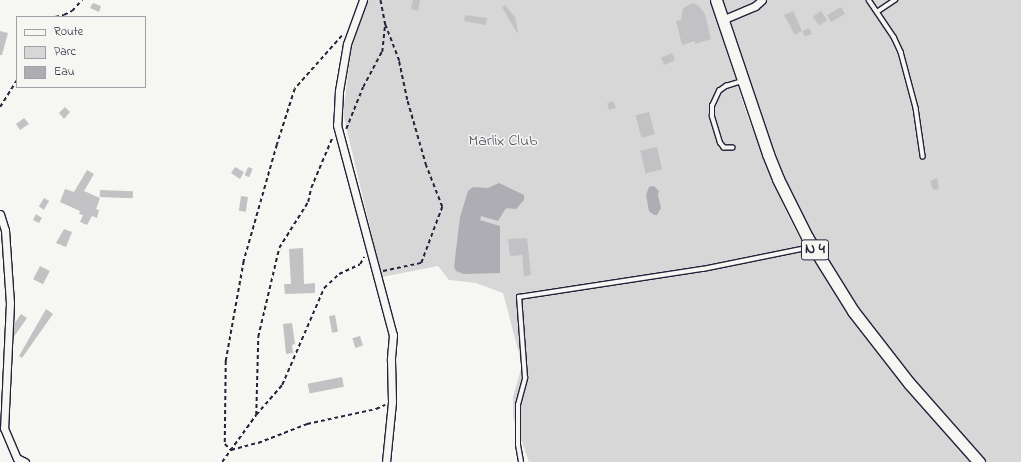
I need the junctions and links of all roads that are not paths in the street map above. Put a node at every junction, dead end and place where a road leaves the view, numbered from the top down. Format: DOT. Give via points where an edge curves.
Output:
graph roads {
  1 [pos="362,0"];
  2 [pos="716,0"];
  3 [pos="762,0"];
  4 [pos="869,0"];
  5 [pos="895,0"];
  6 [pos="877,12"];
  7 [pos="722,20"];
  8 [pos="743,81"];
  9 [pos="734,148"];
  10 [pos="923,156"];
  11 [pos="0,214"];
  12 [pos="813,246"];
  13 [pos="18,460"];
  14 [pos="25,462"];
  15 [pos="386,462"];
  16 [pos="521,462"];
  17 [pos="979,462"];
  1 -- 15 [label="street" via="347,44 339,91 338,125 393,335 390,360 392,402"];
  2 -- 7 [label="main road, N 4"];
  3 -- 7 [label="street" via="755,6"];
  4 -- 6 [label="lane"];
  5 -- 6 [label="lane"];
  6 -- 10 [label="lane" via="901,52 916,108"];
  7 -- 8 [label="main road, N 4"];
  8 -- 9 [label="lane" via="719,91 712,106 712,116 720,143 724,148"];
  8 -- 12 [label="main road, N 4" via="778,179"];
  11 -- 13 [label="street" via="5,230 10,303 4,428"];
  12 -- 16 [label="lane" via="703,269 519,297 525,378 518,405 518,445"];
  12 -- 17 [label="main road, N 4" via="853,311 923,400"];
  13 -- 14 [label="street"];
}
